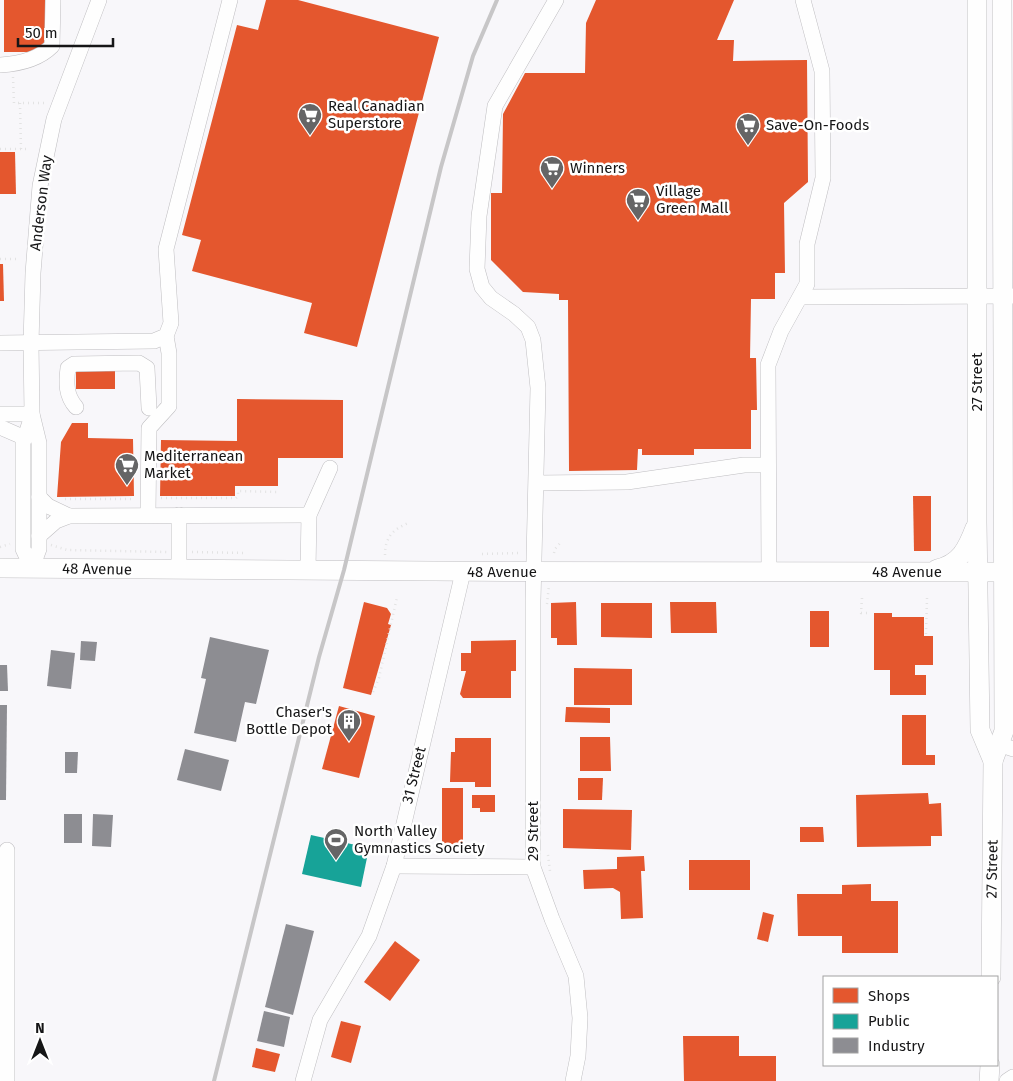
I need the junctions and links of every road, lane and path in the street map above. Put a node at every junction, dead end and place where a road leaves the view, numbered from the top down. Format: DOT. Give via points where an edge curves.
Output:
graph roads {
  1 [pos="53,0"];
  2 [pos="99,0"];
  3 [pos="230,0"];
  4 [pos="556,0"];
  5 [pos="803,0"];
  6 [pos="977,0"];
  7 [pos="1002,0"];
  8 [pos="7,69"];
  9 [pos="20,103"];
  10 [pos="44,103"];
  11 [pos="0,149"];
  12 [pos="21,149"];
  13 [pos="28,149"];
  14 [pos="1008,227"];
  15 [pos="0,259"];
  16 [pos="18,259"];
  17 [pos="801,296"];
  18 [pos="977,296"];
  19 [pos="1008,296"];
  20 [pos="166,336"];
  21 [pos="0,343"];
  22 [pos="31,343"];
  23 [pos="76,406"];
  24 [pos="149,408"];
  25 [pos="0,414"];
  26 [pos="32,414"];
  27 [pos="0,427"];
  28 [pos="25,438"];
  29 [pos="768,465"];
  30 [pos="330,468"];
  31 [pos="537,483"];
  32 [pos="277,492"];
  33 [pos="39,497"];
  34 [pos="59,499"];
  35 [pos="137,499"];
  36 [pos="160,499"];
  37 [pos="148,514"];
  38 [pos="179,515"];
  39 [pos="310,515"];
  40 [pos="69,516"];
  41 [pos="977,522"];
  42 [pos="408,523"];
  43 [pos="39,536"];
  44 [pos="561,542"];
  45 [pos="6,544"];
  46 [pos="57,545"];
  47 [pos="0,546"];
  48 [pos="249,553"];
  49 [pos="554,553"];
  50 [pos="480,554"];
  51 [pos="514,554"];
  52 [pos="394,555"];
  53 [pos="179,561"];
  54 [pos="0,568"];
  55 [pos="32,568"];
  56 [pos="308,570"];
  57 [pos="463,572"];
  58 [pos="534,572"];
  59 [pos="769,572"];
  60 [pos="980,572"];
  61 [pos="1010,572"];
  62 [pos="920,573"];
  63 [pos="398,597"];
  64 [pos="862,598"];
  65 [pos="927,598"];
  66 [pos="870,614"];
  67 [pos="926,634"];
  68 [pos="373,692"];
  69 [pos="1002,752"];
  70 [pos="7,850"];
  71 [pos="548,852"];
  72 [pos="394,866"];
  73 [pos="533,867"];
  74 [pos="551,875"];
  75 [pos="991,976"];
  76 [pos="990,1066"];
  77 [pos="1013,1077"];
  78 [pos="7,1081"];
  79 [pos="303,1081"];
  80 [pos="573,1081"];
  81 [pos="989,1081"];
  82 [pos="1008,1081"];
  1 -- 8 [label="street" via="52,46 45,54"];
  2 -- 22 [label="street, Anderson Way" via="54,119 44,166 33,273"];
  3 -- 20 [label="street" via="166,249 171,323"];
  4 -- 31 [label="street, 29 Street" via="494,106 478,242 477,269 482,287 528,327 533,340 538,388"];
  5 -- 17 [label="street" via="822,71 824,136 823,178 807,244 807,284"];
  6 -- 18 [label="main road, 27 Street"];
  7 -- 14 [label="main road, 27 Street"];
  8 -- 9 [label="path" via="14,103"];
  9 -- 10 [label="path"];
  9 -- 12 [label="path"];
  11 -- 12 [label="path"];
  12 -- 13 [label="path"];
  14 -- 19 [label="main road, 27 Street"];
  15 -- 16 [label="path"];
  17 -- 18 [label="street"];
  17 -- 29 [label="street" via="781,331 768,365"];
  18 -- 19 [label="street"];
  18 -- 41 [label="main road, 27 Street"];
  19 -- 61 [label="main road, 27 Street"];
  20 -- 22 [label="street" via="154,341"];
  20 -- 37 [label="street" via="169,406 148,428"];
  21 -- 22 [label="street"];
  22 -- 26 [label="street, Anderson Way"];
  23 -- 24 [label="street" via="69,399 68,368 74,364 139,363 146,368 148,376"];
  25 -- 26 [label="street"];
  26 -- 28 [label="street, Anderson Way"];
  26 -- 33 [label="street, Anderson Way" via="39,443"];
  27 -- 28 [label="street"];
  28 -- 55 [label="street, Anderson Way" via="23,549"];
  29 -- 31 [label="street" via="744,465 627,482"];
  29 -- 59 [label="street"];
  30 -- 39 [label="street"];
  31 -- 58 [label="street, 29 Street"];
  32 -- 36 [label="path" via="238,491 236,498"];
  33 -- 40 [label="street" via="48,506"];
  33 -- 43 [label="street, Anderson Way"];
  34 -- 35 [label="path"];
  37 -- 38 [label="street"];
  37 -- 40 [label="street"];
  38 -- 39 [label="street"];
  38 -- 53 [label="street"];
  39 -- 56 [label="street"];
  40 -- 43 [label="street" via="56,521"];
  41 -- 60 [label="main road, 27 Street"];
  41 -- 62 [label="main road" via="964,554 950,566"];
  42 -- 52 [label="path" via="388,536 385,556"];
  43 -- 55 [label="street, Anderson Way" via="39,549"];
  44 -- 49 [label="path"];
  45 -- 47 [label="path"];
  46 -- 53 [label="path" via="67,550"];
  48 -- 53 [label="path"];
  50 -- 51 [label="path"];
  53 -- 55 [label="main road, 48 Avenue"];
  53 -- 56 [label="main road, 48 Avenue"];
  54 -- 55 [label="main road, 48 Avenue"];
  56 -- 57 [label="main road, 48 Avenue"];
  57 -- 58 [label="main road, 48 Avenue"];
  57 -- 72 [label="street, 31 Street"];
  58 -- 59 [label="main road, 48 Avenue"];
  58 -- 73 [label="street, 29 Street"];
  59 -- 62 [label="main road, 48 Avenue"];
  60 -- 61 [label="main road, 48 Avenue"];
  60 -- 62 [label="main road, 48 Avenue"];
  60 -- 69 [label="main road, 27 Street" via="980,730"];
  61 -- 69 [label="main road, 27 Street"];
  63 -- 68 [label="path"];
  64 -- 66 [label="path" via="861,614"];
  65 -- 67 [label="path"];
  69 -- 75 [label="main road, 27 Street"];
  70 -- 78 [label="street"];
  71 -- 74 [label="path"];
  72 -- 73 [label="street"];
  72 -- 79 [label="street, 31 Street" via="369,936 320,1020"];
  73 -- 80 [label="street, 29 Street" via="576,976 580,1018"];
  76 -- 81 [label="main road"];
  77 -- 82 [label="street"];
}
